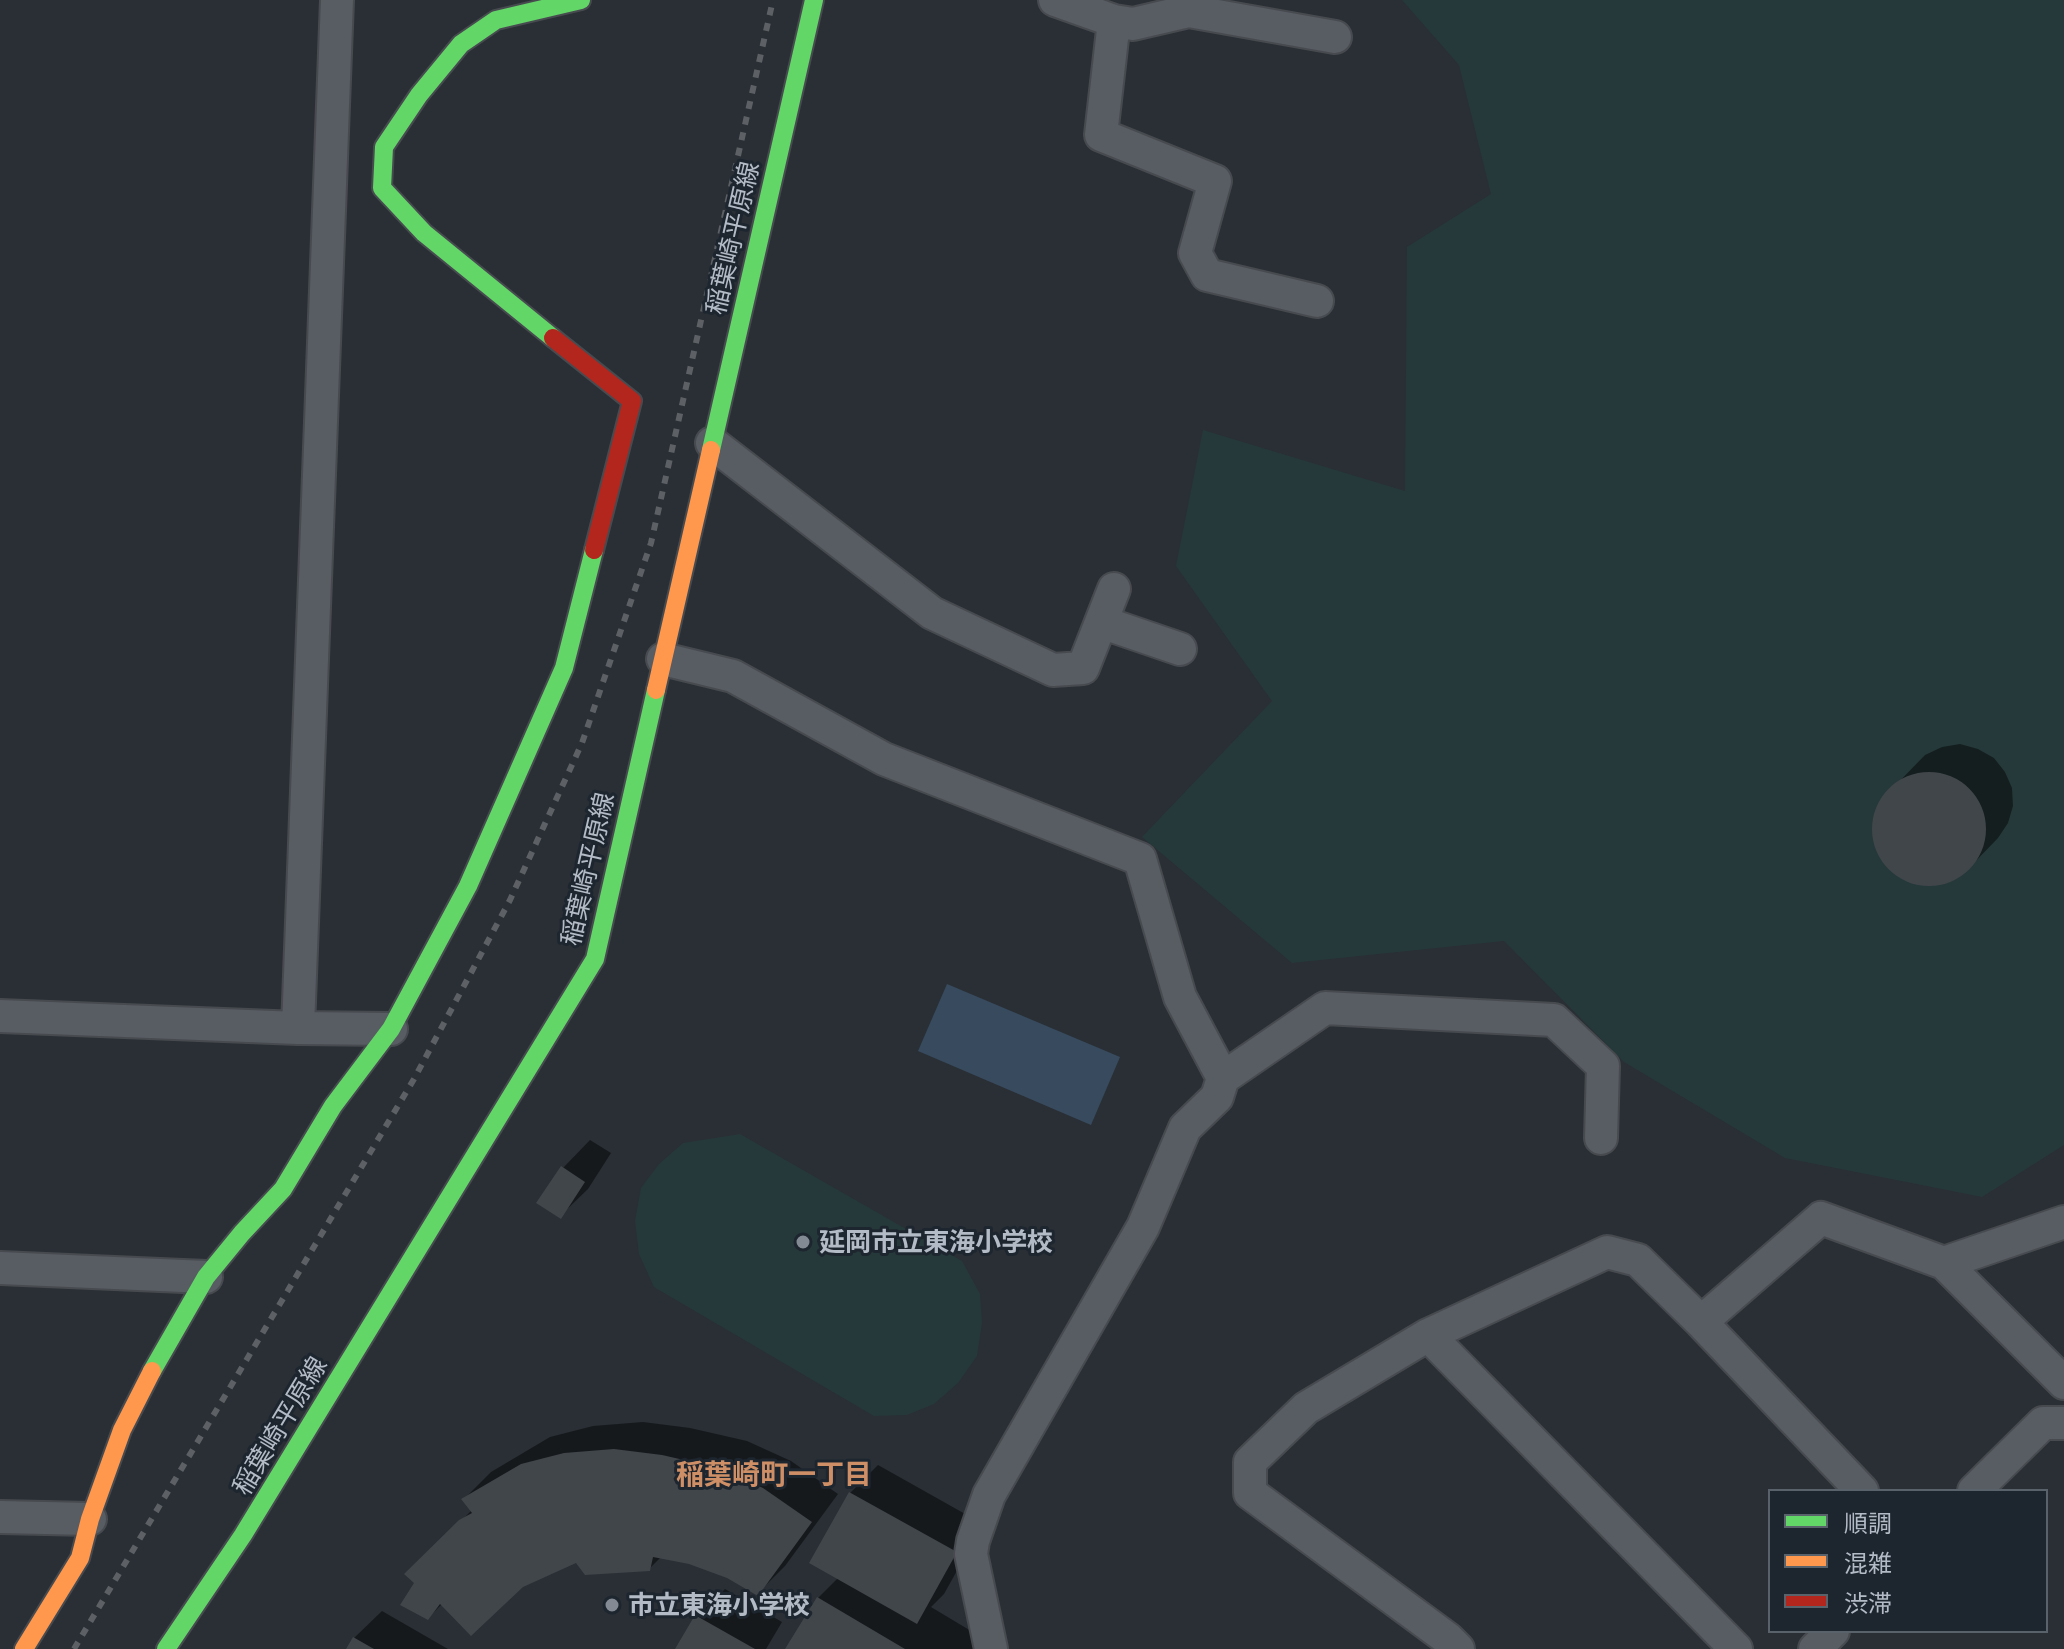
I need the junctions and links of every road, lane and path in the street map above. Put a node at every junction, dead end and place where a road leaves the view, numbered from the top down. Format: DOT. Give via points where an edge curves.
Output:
graph roads {
  1 [pos="337,0"];
  2 [pos="581,0"];
  3 [pos="814,0"];
  4 [pos="1055,0"];
  5 [pos="1114,21"];
  6 [pos="1335,37"];
  7 [pos="1317,301"];
  8 [pos="712,443"];
  9 [pos="1114,589"];
  10 [pos="1101,622"];
  11 [pos="1180,649"];
  12 [pos="663,659"];
  13 [pos="0,1016"];
  14 [pos="298,1028"];
  15 [pos="391,1029"];
  16 [pos="1223,1078"];
  17 [pos="1601,1138"];
  18 [pos="2064,1222"];
  19 [pos="1944,1263"];
  20 [pos="0,1268"];
  21 [pos="206,1277"];
  22 [pos="1701,1322"];
  23 [pos="1428,1335"];
  24 [pos="2064,1383"];
  25 [pos="2064,1423"];
  26 [pos="1860,1489"];
  27 [pos="1976,1489"];
  28 [pos="0,1517"];
  29 [pos="90,1519"];
  30 [pos="1831,1633"];
  31 [pos="24,1649"];
  32 [pos="166,1649"];
  33 [pos="991,1649"];
  34 [pos="1458,1649"];
  35 [pos="1736,1649"];
  36 [pos="1815,1649"];
  1 -- 14 [label="street"];
  2 -- 15 [label="street" via="496,20 461,44 384,147 382,188 424,233 632,401 564,668 468,886"];
  3 -- 8 [label="street, 稲葉崎平原線"];
  4 -- 5 [label="street"];
  5 -- 6 [label="street" via="1133,24 1189,11"];
  5 -- 7 [label="street" via="1101,135 1215,181 1195,253 1207,275"];
  8 -- 10 [label="street" via="932,613 1053,670 1083,668"];
  8 -- 12 [label="street, 稲葉崎平原線"];
  9 -- 10 [label="street"];
  10 -- 11 [label="street"];
  12 -- 16 [label="street" via="733,676 884,759 1140,859 1180,997"];
  12 -- 32 [label="street, 稲葉崎平原線" via="595,959 243,1535"];
  13 -- 14 [label="street"];
  14 -- 15 [label="street"];
  15 -- 21 [label="street" via="333,1106 283,1189"];
  16 -- 17 [label="street" via="1325,1008 1554,1020 1603,1066"];
  16 -- 33 [label="street" via="1217,1097 1185,1128 1143,1227 989,1495 971,1554"];
  18 -- 19 [label="street"];
  19 -- 22 [label="street" via="1821,1218"];
  19 -- 24 [label="street"];
  20 -- 21 [label="street"];
  21 -- 29 [label="street" via="122,1430"];
  22 -- 23 [label="street" via="1638,1260 1607,1252"];
  22 -- 26 [label="street"];
  23 -- 34 [label="street" via="1306,1408 1250,1462 1250,1493"];
  23 -- 35 [label="street"];
  25 -- 27 [label="street" via="2043,1423"];
  28 -- 29 [label="street"];
  29 -- 31 [label="street" via="80,1558"];
  30 -- 36 [label="street"];
}
